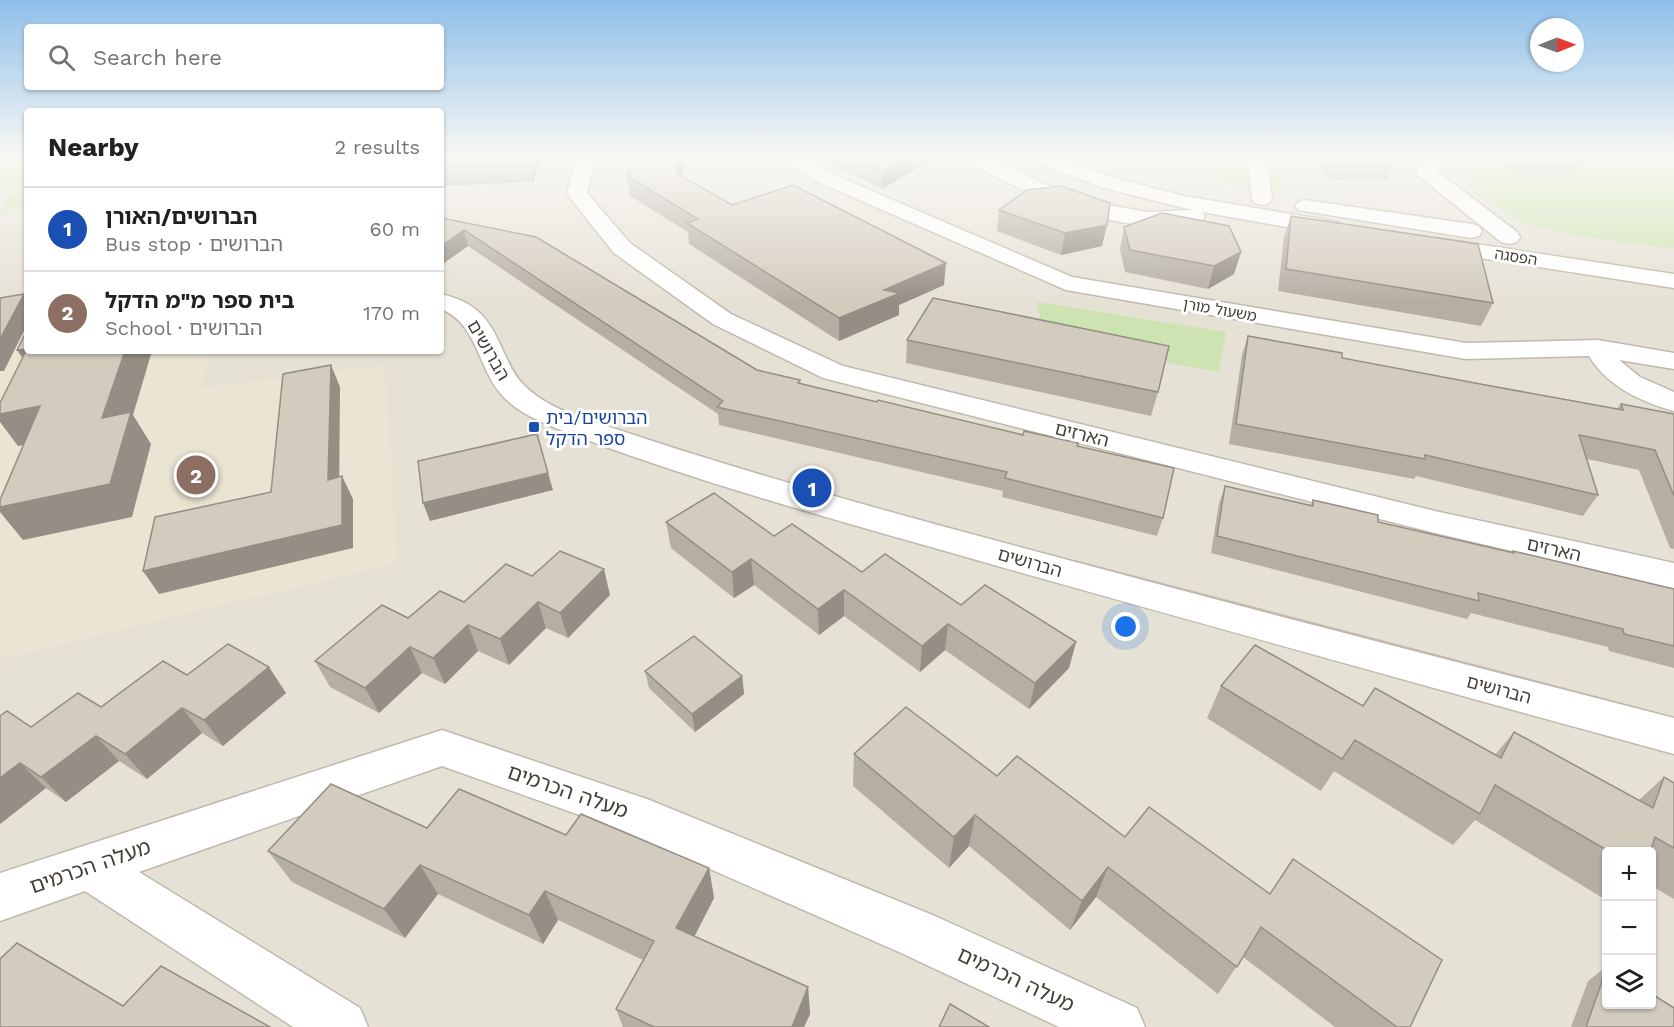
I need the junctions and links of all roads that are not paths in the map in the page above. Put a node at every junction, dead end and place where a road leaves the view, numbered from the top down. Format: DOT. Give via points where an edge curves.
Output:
graph roads {
  1 [pos="587,206"];
  2 [pos="889,206"];
  3 [pos="1088,206"];
  4 [pos="1198,206"];
  5 [pos="1307,206"];
  6 [pos="1469,206"];
  7 [pos="1216,210"];
  8 [pos="1509,237"];
  9 [pos="1674,262"];
  10 [pos="1674,281"];
  11 [pos="444,302"];
  12 [pos="1598,348"];
  13 [pos="1674,361"];
  14 [pos="1674,402"];
  15 [pos="1674,576"];
  16 [pos="1674,736"];
  17 [pos="89,867"];
  18 [pos="0,897"];
  19 [pos="341,1027"];
  20 [pos="1118,1027"];
  1 -- 15 [label="street, הארזים" via="622,248 722,319 833,372 1435,522"];
  2 -- 12 [label="street, משעול מורן" via="1066,283 1466,351"];
  3 -- 7 [label="street, הפסגה" via="1143,218 1187,219"];
  4 -- 7 [label="street, הפסגה"];
  5 -- 8 [label="street, הפסגה"];
  6 -- 8 [label="street, הפסגה"];
  7 -- 10 [label="street, הפסגה"];
  8 -- 9 [label="street, הפסגה"];
  11 -- 16 [label="street, הברושים" via="465,311 478,323 504,380 516,393 568,423 756,486"];
  12 -- 13 [label="street, משעול מורן"];
  12 -- 14 [label="street" via="1605,364 1639,389"];
  17 -- 18 [label="street, מעלה הכרמים"];
  17 -- 19 [label="street"];
  17 -- 20 [label="street, מעלה הכרמים" via="442,748 631,813 917,934"];
}
